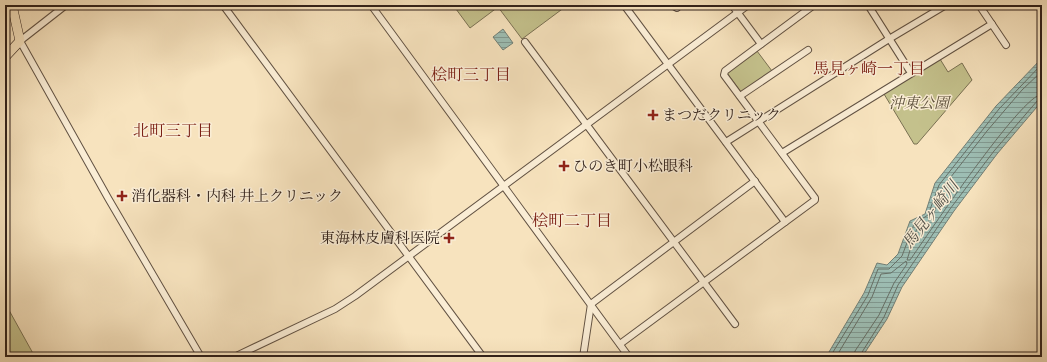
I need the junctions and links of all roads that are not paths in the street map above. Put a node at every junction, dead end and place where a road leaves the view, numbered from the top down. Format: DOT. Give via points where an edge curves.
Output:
graph roads {
  1 [pos="12,5"];
  2 [pos="66,5"];
  3 [pos="223,5"];
  4 [pos="371,5"];
  5 [pos="624,5"];
  6 [pos="672,5"];
  7 [pos="680,5"];
  8 [pos="732,5"];
  9 [pos="748,5"];
  10 [pos="814,5"];
  11 [pos="868,5"];
  12 [pos="946,5"];
  13 [pos="979,5"];
  14 [pos="738,12"];
  15 [pos="992,24"];
  16 [pos="889,39"];
  17 [pos="20,41"];
  18 [pos="525,42"];
  19 [pos="761,44"];
  20 [pos="1006,45"];
  21 [pos="808,50"];
  22 [pos="5,57"];
  23 [pos="667,64"];
  24 [pos="911,73"];
  25 [pos="740,96"];
  26 [pos="759,121"];
  27 [pos="587,124"];
  28 [pos="726,142"];
  29 [pos="782,152"];
  30 [pos="755,181"];
  31 [pos="504,186"];
  32 [pos="785,222"];
  33 [pos="675,242"];
  34 [pos="408,255"];
  35 [pos="704,282"];
  36 [pos="591,304"];
  37 [pos="735,324"];
  38 [pos="620,344"];
  39 [pos="201,357"];
  40 [pos="234,357"];
  41 [pos="483,357"];
  42 [pos="583,357"];
  43 [pos="629,357"];
  1 -- 17 [label="highway"];
  2 -- 17 [label="street"];
  3 -- 34 [label="street"];
  4 -- 31 [label="street"];
  5 -- 23 [label="street"];
  6 -- 7 [label="street" via="677,8"];
  8 -- 14 [label="street"];
  9 -- 14 [label="street"];
  10 -- 19 [label="street"];
  11 -- 16 [label="street"];
  12 -- 16 [label="street"];
  13 -- 15 [label="street"];
  14 -- 19 [label="street"];
  14 -- 23 [label="street"];
  15 -- 20 [label="street"];
  15 -- 24 [label="street"];
  16 -- 24 [label="street"];
  16 -- 26 [label="street"];
  17 -- 22 [label="highway"];
  17 -- 39 [label="street"];
  18 -- 27 [label="street"];
  19 -- 25 [label="street" via="725,71 724,75"];
  21 -- 25 [label="street"];
  23 -- 27 [label="street"];
  23 -- 28 [label="street"];
  24 -- 29 [label="street"];
  25 -- 26 [label="street"];
  26 -- 28 [label="street"];
  26 -- 29 [label="street"];
  27 -- 31 [label="street"];
  27 -- 33 [label="street"];
  28 -- 30 [label="street"];
  29 -- 32 [label="street" via="815,198"];
  30 -- 32 [label="street"];
  30 -- 33 [label="street"];
  31 -- 34 [label="street"];
  31 -- 36 [label="street"];
  32 -- 35 [label="street"];
  33 -- 35 [label="street"];
  33 -- 36 [label="street"];
  34 -- 40 [label="street" via="335,309"];
  34 -- 41 [label="street"];
  35 -- 37 [label="street"];
  35 -- 38 [label="street"];
  36 -- 38 [label="street"];
  36 -- 42 [label="street"];
  38 -- 43 [label="street"];
}
